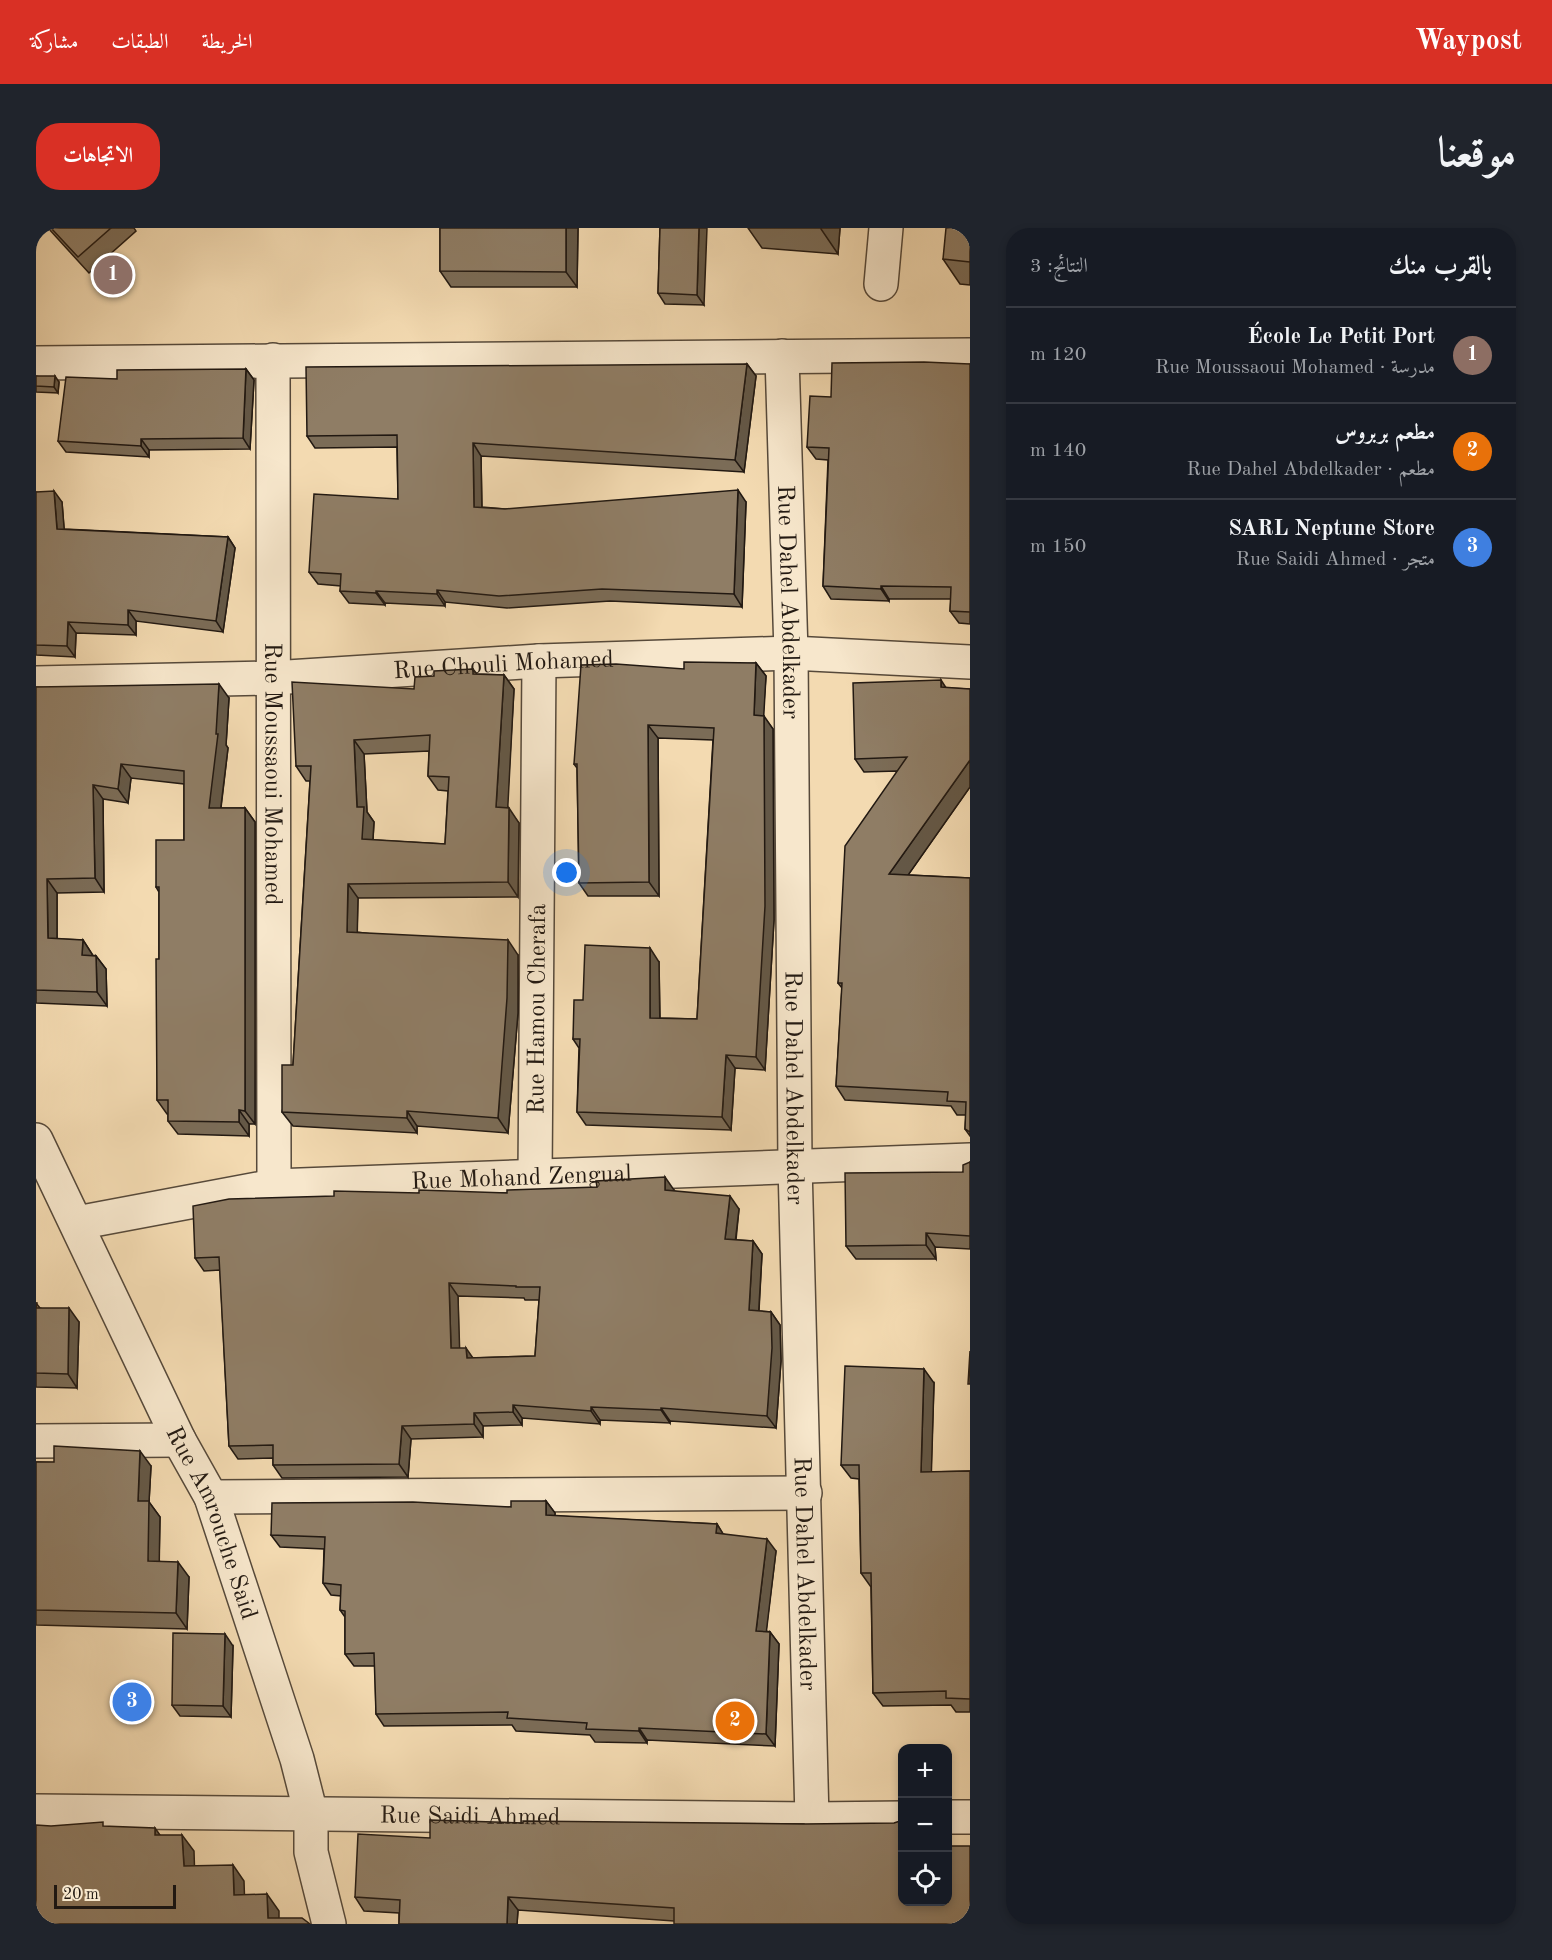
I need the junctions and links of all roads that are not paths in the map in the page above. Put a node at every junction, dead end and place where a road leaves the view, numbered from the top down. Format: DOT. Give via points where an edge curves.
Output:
graph roads {
  1 [pos="886,228"];
  2 [pos="881,284"];
  3 [pos="970,354"];
  4 [pos="782,356"];
  5 [pos="273,360"];
  6 [pos="36,363"];
  7 [pos="791,653"];
  8 [pos="539,660"];
  9 [pos="970,662"];
  10 [pos="272,678"];
  11 [pos="36,683"];
  12 [pos="36,1140"];
  13 [pos="970,1160"];
  14 [pos="795,1166"];
  15 [pos="534,1176"];
  16 [pos="273,1186"];
  17 [pos="76,1223"];
  18 [pos="179,1440"];
  19 [pos="36,1441"];
  20 [pos="805,1492"];
  21 [pos="211,1497"];
  22 [pos="36,1811"];
  23 [pos="310,1814"];
  24 [pos="952,1817"];
  25 [pos="970,1817"];
  26 [pos="898,1818"];
  27 [pos="812,1820"];
  28 [pos="329,1924"];
  1 -- 2 [label="street"];
  3 -- 4 [label="street"];
  4 -- 5 [label="street"];
  4 -- 7 [label="street, Rue Dahel Abdelkader"];
  5 -- 6 [label="street"];
  5 -- 10 [label="street, Rue Moussaoui Mohamed"];
  7 -- 8 [label="street, Rue Chouli Mohamed"];
  7 -- 9 [label="street, Rue Chouli Mohamed"];
  7 -- 14 [label="street, Rue Dahel Abdelkader"];
  8 -- 10 [label="street, Rue Chouli Mohamed"];
  8 -- 15 [label="street, Rue Hamou Cherafa"];
  10 -- 11 [label="street, Rue Chouli Mohamed"];
  10 -- 16 [label="street, Rue Moussaoui Mohamed"];
  12 -- 17 [label="street, Rue Amrouche Said"];
  13 -- 14 [label="street, Rue Mohand Zengual"];
  14 -- 15 [label="street, Rue Mohand Zengual"];
  14 -- 20 [label="street, Rue Dahel Abdelkader"];
  15 -- 16 [label="street, Rue Mohand Zengual"];
  16 -- 17 [label="street, Rue Mohand Zengual"];
  17 -- 18 [label="street, Rue Amrouche Said"];
  18 -- 19 [label="street"];
  18 -- 21 [label="street, Rue Amrouche Said"];
  20 -- 21 [label="street"];
  20 -- 27 [label="street, Rue Dahel Abdelkader"];
  21 -- 23 [label="street, Rue Amrouche Said" via="297,1760"];
  22 -- 23 [label="street, Rue Saidi Ahmed"];
  23 -- 27 [label="street, Rue Saidi Ahmed"];
  23 -- 28 [label="street, Rue Amrouche Said" via="311,1852"];
  24 -- 25 [label="street"];
  26 -- 27 [label="street, Rue Saidi Ahmed"];
}
